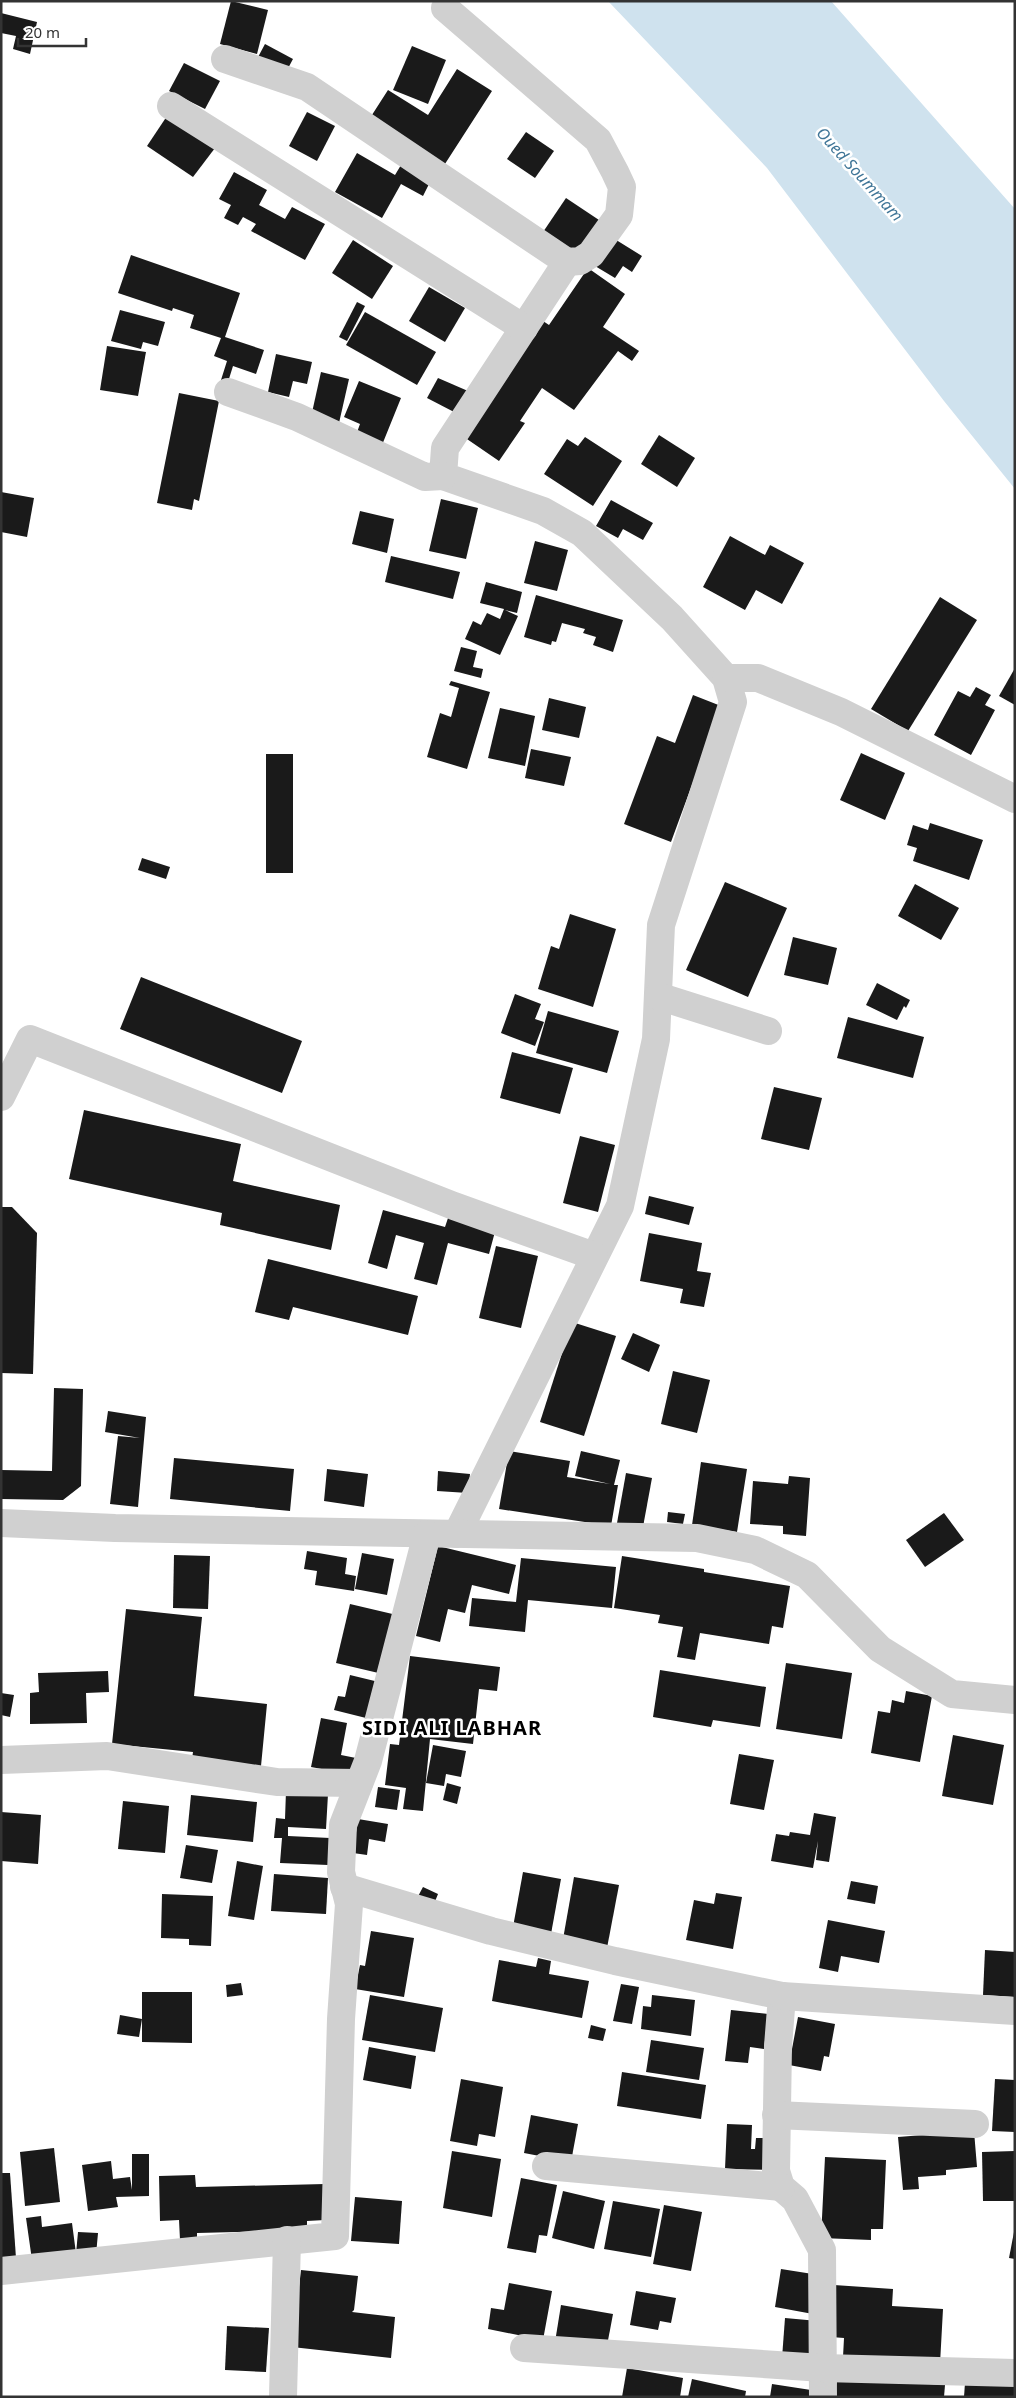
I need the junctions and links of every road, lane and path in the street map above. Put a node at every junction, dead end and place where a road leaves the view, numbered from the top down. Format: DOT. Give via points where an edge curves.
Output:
graph roads {
  1 [pos="445,8"];
  2 [pos="225,60"];
  3 [pos="170,106"];
  4 [pos="567,262"];
  5 [pos="524,328"];
  6 [pos="228,392"];
  7 [pos="443,476"];
  8 [pos="729,690"];
  9 [pos="1015,799"];
  10 [pos="658,996"];
  11 [pos="768,1031"];
  12 [pos="1,1097"];
  13 [pos="594,1256"];
  14 [pos="1,1523"];
  15 [pos="427,1534"];
  16 [pos="457,1534"];
  17 [pos="1015,1700"];
  18 [pos="1,1760"];
  19 [pos="359,1784"];
  20 [pos="351,1894"];
  21 [pos="782,1996"];
  22 [pos="1015,2011"];
  23 [pos="776,2115"];
  24 [pos="975,2124"];
  25 [pos="546,2166"];
  26 [pos="781,2187"];
  27 [pos="287,2240"];
  28 [pos="1,2271"];
  29 [pos="524,2348"];
  30 [pos="823,2368"];
  31 [pos="1015,2373"];
  32 [pos="283,2397"];
  33 [pos="823,2397"];
  1 -- 4 [label="street" via="598,140 615,172 622,187 619,215 591,254 580,261"];
  2 -- 4 [label="street" via="307,87"];
  3 -- 5 [label="street"];
  4 -- 5 [label="street"];
  5 -- 7 [label="street" via="445,448"];
  6 -- 7 [label="street" via="297,417 425,477"];
  7 -- 8 [label="street" via="543,511 582,532 672,618"];
  8 -- 9 [label="street" via="758,678 841,712"];
  8 -- 10 [label="street" via="661,925"];
  10 -- 11 [label="street"];
  10 -- 13 [label="street" via="656,1039 620,1206"];
  12 -- 13 [label="street" via="30,1040 454,1206"];
  13 -- 16 [label="street"];
  14 -- 15 [label="street"];
  15 -- 16 [label="street"];
  15 -- 19 [label="street"];
  16 -- 17 [label="street" via="697,1538 755,1550 807,1574 880,1649 952,1694"];
  18 -- 19 [label="street" via="107,1756 277,1782"];
  19 -- 20 [label="street" via="343,1824 340,1872"];
  20 -- 21 [label="street" via="615,1961"];
  20 -- 27 [label="street" via="341,2019 335,2236"];
  21 -- 22 [label="street"];
  21 -- 23 [label="street"];
  23 -- 24 [label="street"];
  23 -- 26 [label="street" via="776,2171"];
  25 -- 26 [label="street"];
  26 -- 30 [label="street" via="795,2199 822,2250"];
  27 -- 28 [label="street"];
  27 -- 32 [label="street"];
  29 -- 30 [label="street"];
  30 -- 31 [label="street"];
  30 -- 33 [label="street"];
}
